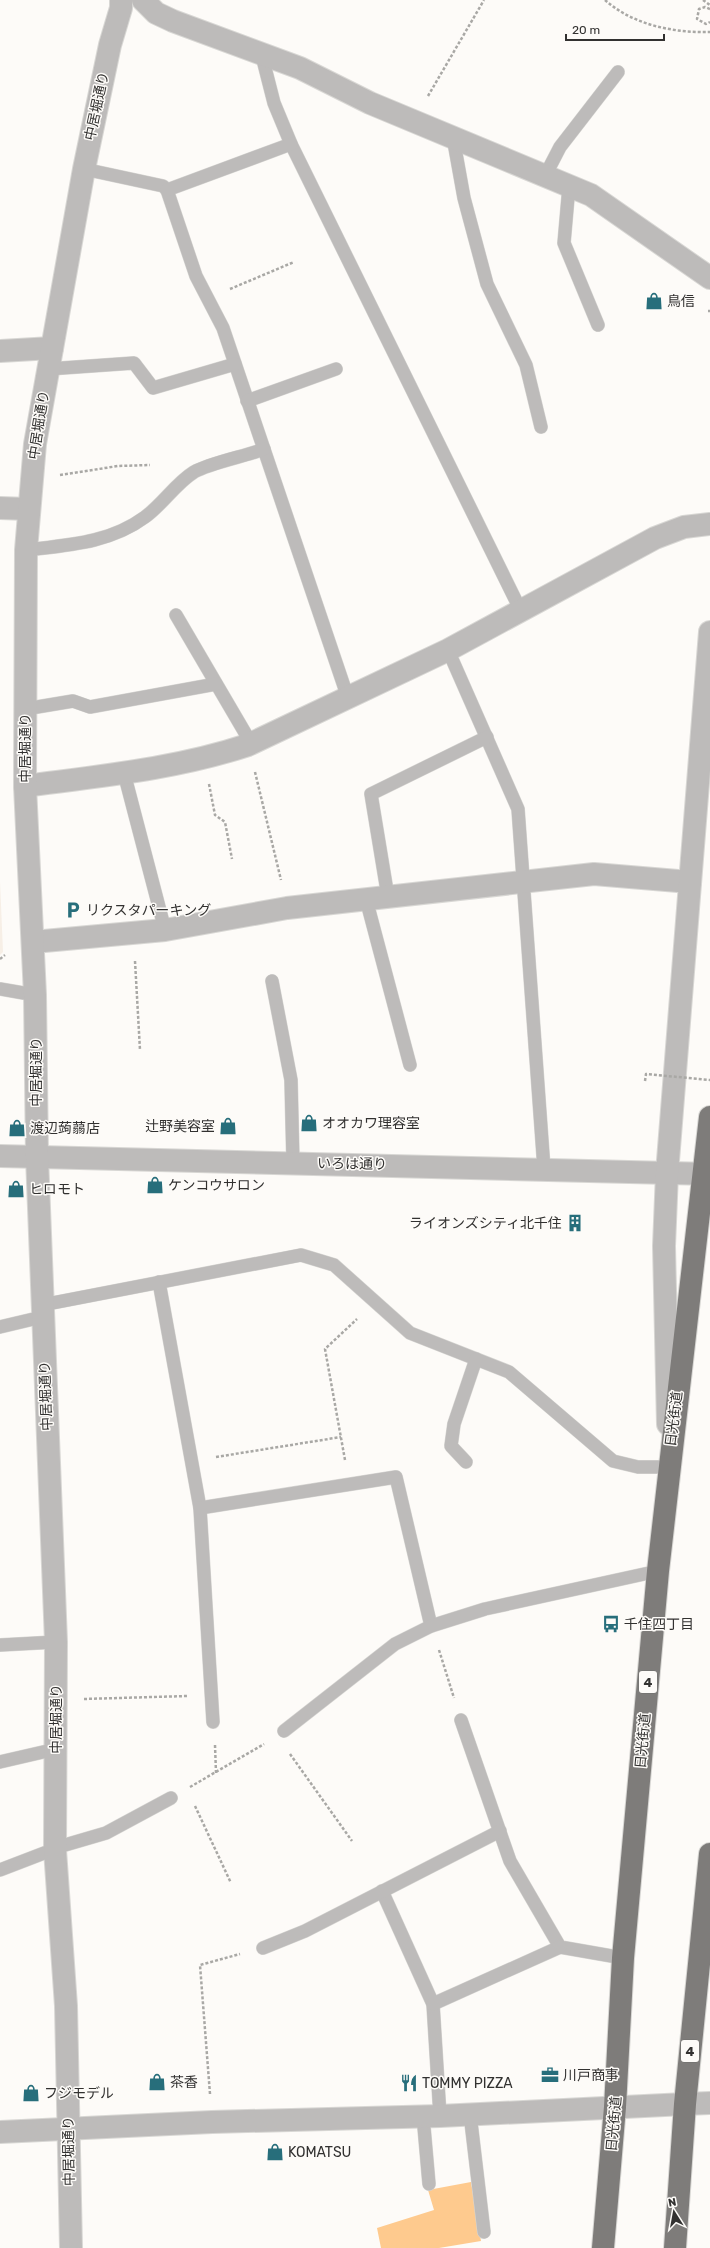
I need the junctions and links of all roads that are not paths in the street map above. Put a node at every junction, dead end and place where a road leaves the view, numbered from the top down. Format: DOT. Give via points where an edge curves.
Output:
graph roads {
  1 [pos="121,0"];
  2 [pos="143,0"];
  3 [pos="261,52"];
  4 [pos="618,72"];
  5 [pos="453,137"];
  6 [pos="291,144"];
  7 [pos="84,169"];
  8 [pos="544,176"];
  9 [pos="569,186"];
  10 [pos="167,190"];
  11 [pos="710,278"];
  12 [pos="598,325"];
  13 [pos="0,351"];
  14 [pos="50,359"];
  15 [pos="235,364"];
  16 [pos="336,369"];
  17 [pos="247,401"];
  18 [pos="541,427"];
  19 [pos="264,449"];
  20 [pos="0,508"];
  21 [pos="28,509"];
  22 [pos="710,524"];
  23 [pos="26,550"];
  24 [pos="521,610"];
  25 [pos="176,615"];
  26 [pos="710,632"];
  27 [pos="448,650"];
  28 [pos="216,684"];
  29 [pos="348,698"];
  30 [pos="25,709"];
  31 [pos="487,737"];
  32 [pos="250,744"];
  33 [pos="124,773"];
  34 [pos="25,786"];
  35 [pos="524,882"];
  36 [pos="690,882"];
  37 [pos="388,897"];
  38 [pos="366,900"];
  39 [pos="165,930"];
  40 [pos="33,942"];
  41 [pos="272,981"];
  42 [pos="0,989"];
  43 [pos="36,995"];
  44 [pos="410,1065"];
  45 [pos="710,1117"];
  46 [pos="0,1156"];
  47 [pos="37,1157"];
  48 [pos="293,1163"];
  49 [pos="544,1169"];
  50 [pos="667,1173"];
  51 [pos="707,1174"];
  52 [pos="159,1282"];
  53 [pos="42,1311"];
  54 [pos="0,1327"];
  55 [pos="476,1359"];
  56 [pos="466,1462"];
  57 [pos="668,1467"];
  58 [pos="200,1508"];
  59 [pos="658,1571"];
  60 [pos="431,1626"];
  61 [pos="56,1642"];
  62 [pos="0,1645"];
  63 [pos="461,1720"];
  64 [pos="213,1722"];
  65 [pos="281,1733"];
  66 [pos="56,1749"];
  67 [pos="0,1762"];
  68 [pos="171,1798"];
  69 [pos="500,1831"];
  70 [pos="55,1850"];
  71 [pos="710,1854"];
  72 [pos="0,1870"];
  73 [pos="382,1892"];
  74 [pos="560,1947"];
  75 [pos="263,1948"];
  76 [pos="623,1958"];
  77 [pos="433,2004"];
  78 [pos="710,2103"];
  79 [pos="685,2104"];
  80 [pos="615,2107"];
  81 [pos="470,2114"];
  82 [pos="431,2116"];
  83 [pos="69,2128"];
  84 [pos="0,2132"];
  85 [pos="428,2184"];
  86 [pos="484,2232"];
  87 [pos="65,2248"];
  88 [pos="71,2248"];
  89 [pos="603,2248"];
  90 [pos="675,2248"];
  1 -- 7 [label="street, 中居堀通り"];
  2 -- 3 [label="street" via="156,13 173,21"];
  3 -- 5 [label="street" via="300,68 370,103"];
  3 -- 6 [label="lane" via="274,103"];
  4 -- 8 [label="lane" via="560,147"];
  5 -- 8 [label="street"];
  5 -- 18 [label="lane" via="464,198 487,284 526,365"];
  6 -- 10 [label="lane"];
  6 -- 24 [label="lane"];
  7 -- 10 [label="lane" via="163,186"];
  7 -- 14 [label="street, 中居堀通り"];
  8 -- 9 [label="street"];
  9 -- 11 [label="street" via="591,195"];
  9 -- 12 [label="lane" via="564,243"];
  10 -- 15 [label="lane" via="196,276 223,328"];
  13 -- 14 [label="street"];
  14 -- 15 [label="lane" via="134,363 153,388"];
  14 -- 21 [label="street, 中居堀通り"];
  15 -- 17 [label="lane"];
  16 -- 17 [label="lane"];
  17 -- 19 [label="lane"];
  19 -- 23 [label="lane" via="196,471 145,517 121,532 79,544"];
  19 -- 29 [label="lane"];
  20 -- 21 [label="street"];
  21 -- 23 [label="street, 中居堀通り"];
  22 -- 24 [label="street" via="684,527 655,538"];
  23 -- 30 [label="street, 中居堀通り"];
  24 -- 27 [label="street"];
  25 -- 28 [label="lane"];
  26 -- 36 [label="street"];
  27 -- 29 [label="street"];
  27 -- 31 [label="lane"];
  28 -- 30 [label="lane" via="90,707 73,701"];
  28 -- 32 [label="lane"];
  29 -- 32 [label="street"];
  30 -- 34 [label="street, 中居堀通り"];
  31 -- 35 [label="lane" via="518,809"];
  31 -- 37 [label="lane" via="371,794"];
  32 -- 33 [label="street" via="204,758"];
  33 -- 34 [label="street"];
  33 -- 39 [label="lane"];
  34 -- 40 [label="street, 中居堀通り"];
  35 -- 36 [label="street" via="594,874"];
  35 -- 37 [label="street"];
  35 -- 49 [label="lane"];
  36 -- 50 [label="street"];
  37 -- 38 [label="street"];
  38 -- 39 [label="street" via="287,908"];
  38 -- 44 [label="lane"];
  39 -- 40 [label="street"];
  40 -- 43 [label="street, 中居堀通り"];
  41 -- 48 [label="lane" via="291,1080"];
  42 -- 43 [label="lane"];
  43 -- 47 [label="street, 中居堀通り"];
  45 -- 51 [label="highway, 日光街道 / 4"];
  46 -- 47 [label="street, いろは通り"];
  47 -- 48 [label="street, いろは通り"];
  47 -- 53 [label="street, 中居堀通り"];
  48 -- 49 [label="street, いろは通り"];
  49 -- 50 [label="street, いろは通り"];
  50 -- 51 [label="street, いろは通り"];
  50 -- 57 [label="street" via="664,1246"];
  51 -- 57 [label="highway, 日光街道 / 4"];
  52 -- 53 [label="lane"];
  52 -- 55 [label="lane" via="301,1255 334,1265 410,1333"];
  52 -- 58 [label="lane"];
  53 -- 54 [label="lane"];
  53 -- 61 [label="street, 中居堀通り"];
  55 -- 56 [label="lane" via="454,1424 451,1446"];
  55 -- 57 [label="lane" via="509,1372 613,1461 638,1466"];
  57 -- 59 [label="highway, 日光街道 / 4"];
  58 -- 60 [label="lane" via="396,1477"];
  58 -- 64 [label="lane"];
  59 -- 60 [label="lane" via="485,1609"];
  59 -- 76 [label="highway, 日光街道 / 4"];
  60 -- 65 [label="lane" via="395,1644"];
  61 -- 62 [label="lane"];
  61 -- 66 [label="street, 中居堀通り"];
  63 -- 69 [label="lane"];
  66 -- 67 [label="lane"];
  66 -- 70 [label="street, 中居堀通り"];
  68 -- 70 [label="lane" via="106,1833 65,1844"];
  69 -- 73 [label="lane"];
  69 -- 74 [label="lane" via="510,1861"];
  70 -- 72 [label="lane"];
  70 -- 83 [label="street, 中居堀通り" via="66,2006"];
  71 -- 79 [label="highway, 4"];
  73 -- 75 [label="lane" via="305,1931"];
  73 -- 77 [label="lane"];
  74 -- 76 [label="lane"];
  74 -- 77 [label="lane"];
  76 -- 80 [label="highway, 日光街道 / 4"];
  77 -- 82 [label="lane"];
  78 -- 79 [label="street"];
  79 -- 80 [label="street"];
  79 -- 90 [label="highway, 4"];
  80 -- 81 [label="street"];
  80 -- 89 [label="highway, 日光街道 / 4"];
  81 -- 82 [label="street"];
  81 -- 86 [label="lane"];
  82 -- 83 [label="street"];
  82 -- 85 [label="lane"];
  83 -- 84 [label="street"];
  83 -- 88 [label="street, 中居堀通り"];
  87 -- 88 [label="lane"];
}
